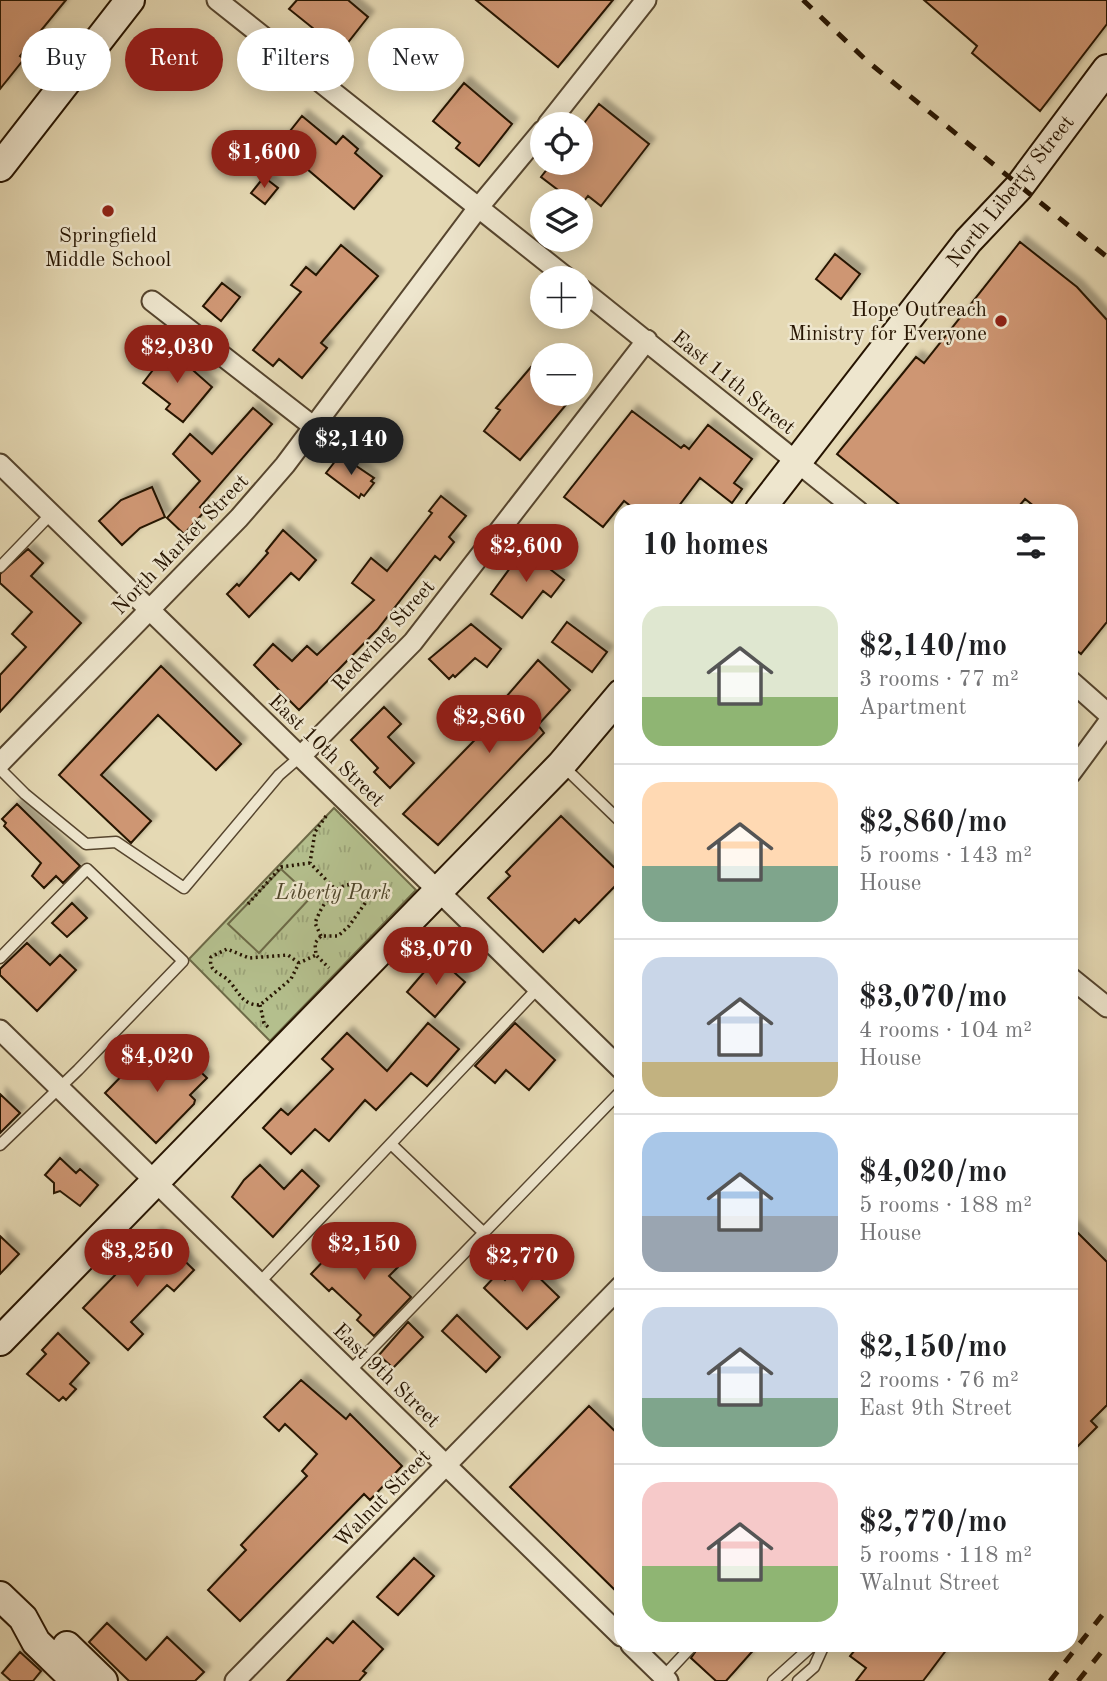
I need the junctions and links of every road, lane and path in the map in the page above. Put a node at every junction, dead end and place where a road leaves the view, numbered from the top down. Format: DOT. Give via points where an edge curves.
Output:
graph roads {
  1 [pos="130,0"];
  2 [pos="217,0"];
  3 [pos="646,0"];
  4 [pos="1107,69"];
  5 [pos="557,112"];
  6 [pos="530,145"];
  7 [pos="0,167"];
  8 [pos="478,208"];
  9 [pos="552,266"];
  10 [pos="593,298"];
  11 [pos="152,301"];
  12 [pos="646,340"];
  13 [pos="314,427"];
  14 [pos="796,462"];
  15 [pos="0,464"];
  16 [pos="764,504"];
  17 [pos="849,504"];
  18 [pos="51,514"];
  19 [pos="0,567"];
  20 [pos="150,609"];
  21 [pos="1078,687"];
  22 [pos="614,702"];
  23 [pos="1107,713"];
  24 [pos="1107,724"];
  25 [pos="301,756"];
  26 [pos="0,763"];
  27 [pos="1078,763"];
  28 [pos="561,765"];
  29 [pos="0,769"];
  30 [pos="614,815"];
  31 [pos="326,816"];
  32 [pos="310,863"];
  33 [pos="335,889"];
  34 [pos="439,891"];
  35 [pos="248,904"];
  36 [pos="321,936"];
  37 [pos="316,955"];
  38 [pos="0,958"];
  39 [pos="299,963"];
  40 [pos="329,968"];
  41 [pos="1078,984"];
  42 [pos="538,988"];
  43 [pos="260,1005"];
  44 [pos="1107,1007"];
  45 [pos="270,1029"];
  46 [pos="0,1030"];
  47 [pos="614,1062"];
  48 [pos="58,1087"];
  49 [pos="614,1098"];
  50 [pos="391,1144"];
  51 [pos="0,1145"];
  52 [pos="155,1181"];
  53 [pos="484,1233"];
  54 [pos="259,1283"];
  55 [pos="614,1293"];
  56 [pos="0,1341"];
  57 [pos="350,1371"];
  58 [pos="446,1465"];
  59 [pos="0,1596"];
  60 [pos="23,1618"];
  61 [pos="614,1629"];
  62 [pos="638,1652"];
  63 [pos="687,1652"];
  64 [pos="805,1652"];
  65 [pos="821,1652"];
  66 [pos="65,1674"];
  67 [pos="666,1679"];
  68 [pos="103,1681"];
  69 [pos="234,1681"];
  70 [pos="774,1681"];
  71 [pos="798,1681"];
  1 -- 7 [label="street"];
  2 -- 8 [label="street"];
  3 -- 5 [label="street"];
  4 -- 14 [label="street, North Liberty Street" via="1019,187 968,241"];
  6 -- 8 [label="street, North Market Street"];
  8 -- 9 [label="street"];
  8 -- 13 [label="street, North Market Street"];
  10 -- 12 [label="street, East 11th Street"];
  11 -- 13 [label="street"];
  12 -- 14 [label="street, East 11th Street"];
  12 -- 25 [label="street, Redwing Street" via="412,642"];
  13 -- 20 [label="street, North Market Street" via="239,518"];
  14 -- 16 [label="street, North Liberty Street"];
  14 -- 17 [label="street, East 11th Street"];
  15 -- 18 [label="street, East 10th Street"];
  18 -- 19 [label="lane"];
  18 -- 20 [label="street, East 10th Street"];
  20 -- 25 [label="street, East 10th Street"];
  20 -- 26 [label="street, North Market Street"];
  21 -- 23 [label="street"];
  22 -- 28 [label="street"];
  24 -- 27 [label="street"];
  25 -- 29 [label="lane" via="279,775 184,888 117,842 86,844"];
  25 -- 34 [label="street, East 10th Street"];
  28 -- 30 [label="lane"];
  28 -- 34 [label="street"];
  31 -- 32 [label="path" via="315,832"];
  32 -- 33 [label="path"];
  32 -- 35 [label="path" via="281,867"];
  33 -- 36 [label="path" via="315,923"];
  33 -- 36 [label="path" via="355,884 368,898 345,931"];
  34 -- 42 [label="street, East 10th Street"];
  34 -- 52 [label="street"];
  36 -- 37 [label="path" via="315,943"];
  37 -- 39 [label="path"];
  37 -- 40 [label="path"];
  38 -- 48 [label="lane" via="87,869 183,961"];
  39 -- 43 [label="path" via="291,979"];
  39 -- 43 [label="path" via="288,955 249,958 227,949 211,957 211,968 229,981 238,995 251,1005"];
  41 -- 44 [label="street"];
  42 -- 47 [label="street, East 10th Street"];
  42 -- 50 [label="lane"];
  43 -- 45 [label="path"];
  46 -- 48 [label="street, East 9th Street"];
  48 -- 51 [label="lane"];
  48 -- 52 [label="street, East 9th Street"];
  49 -- 53 [label="lane"];
  50 -- 53 [label="lane"];
  50 -- 54 [label="lane"];
  52 -- 54 [label="street, East 9th Street"];
  52 -- 56 [label="street"];
  53 -- 57 [label="lane"];
  54 -- 57 [label="street, East 9th Street"];
  55 -- 58 [label="street, Walnut Street"];
  57 -- 58 [label="street, East 9th Street"];
  58 -- 61 [label="street, East 9th Street"];
  58 -- 69 [label="street, Walnut Street"];
  59 -- 60 [label="street"];
  60 -- 66 [label="street" via="36,1642"];
  60 -- 68 [label="street" via="51,1631"];
  62 -- 67 [label="street"];
  63 -- 67 [label="lane"];
  64 -- 70 [label="lane"];
  65 -- 71 [label="lane" via="814,1667"];
}
